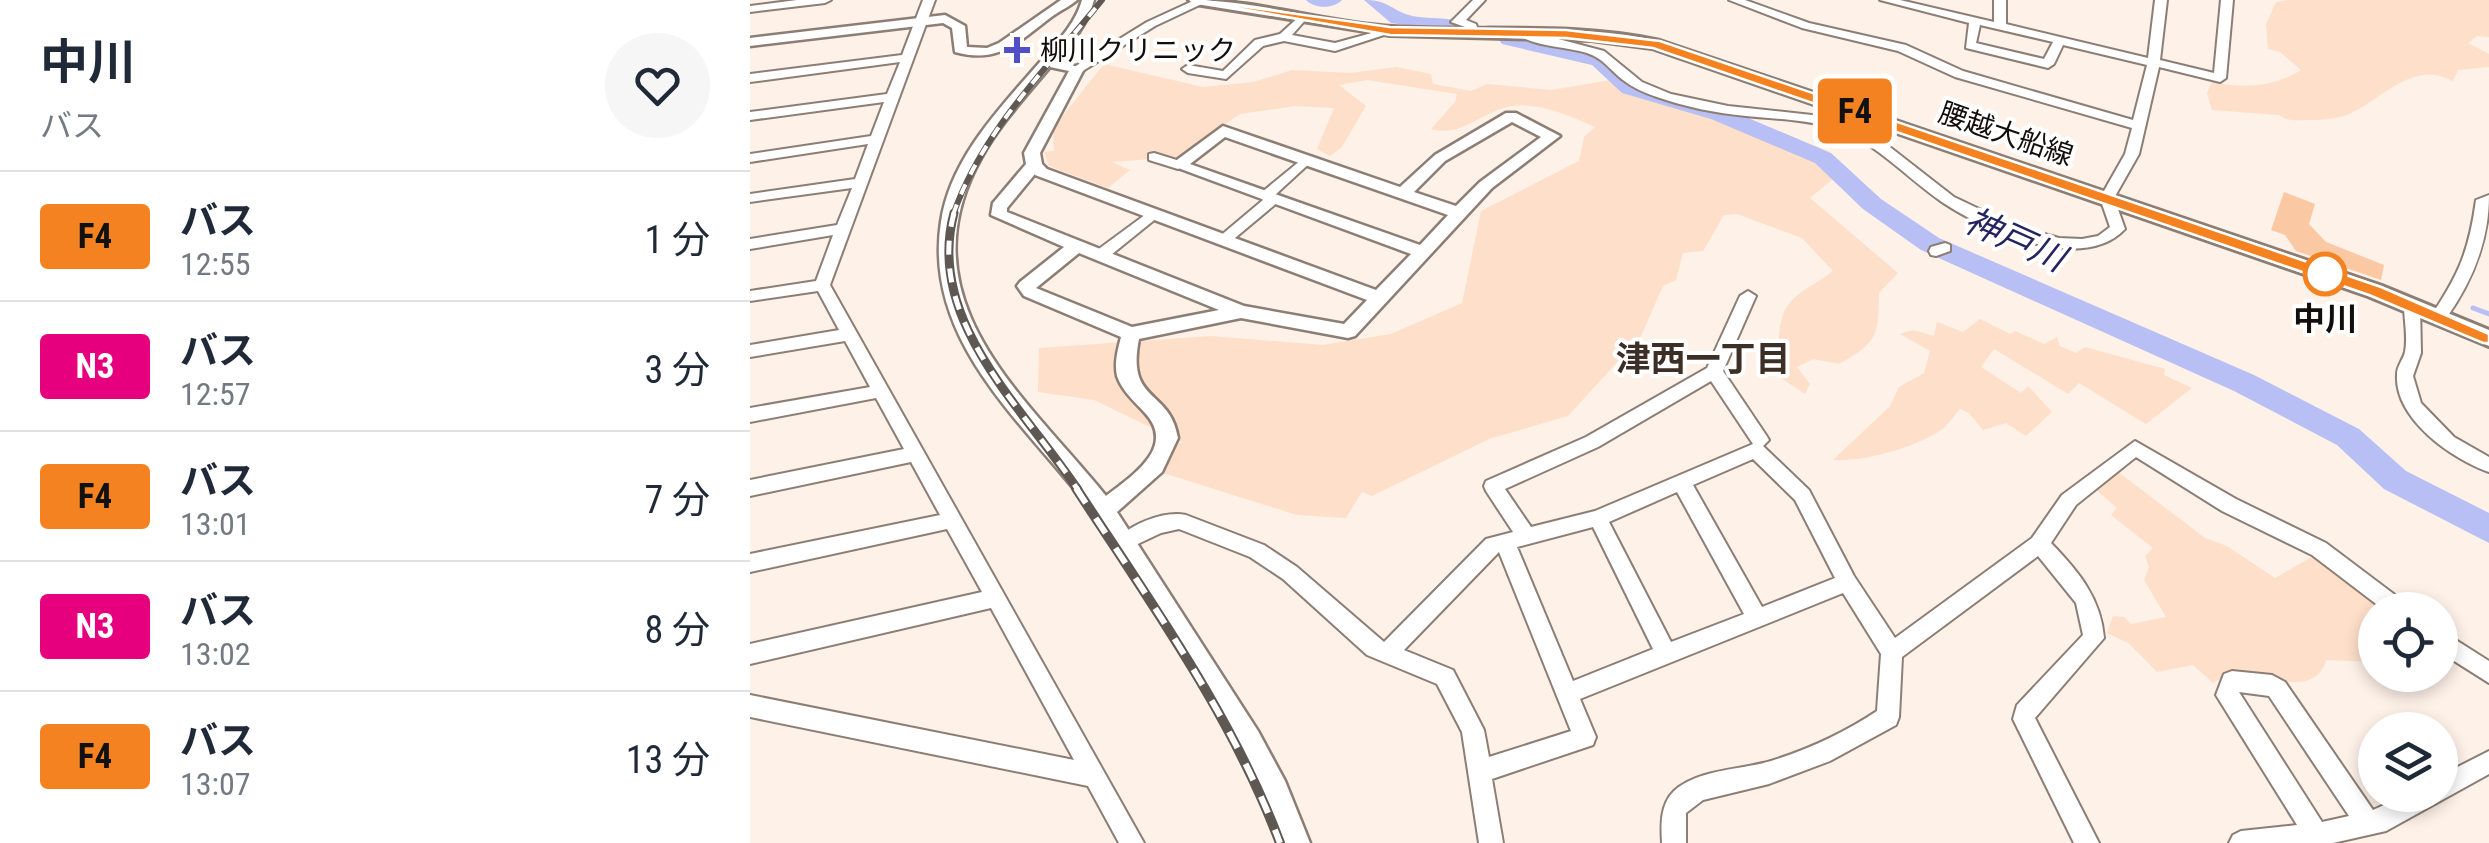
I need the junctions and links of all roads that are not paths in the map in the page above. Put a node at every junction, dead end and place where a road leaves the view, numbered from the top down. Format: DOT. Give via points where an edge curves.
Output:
graph roads {
  1 [pos="825,0"];
  2 [pos="928,0"];
  3 [pos="1071,0"];
  4 [pos="1088,0"];
  5 [pos="1199,0"];
  6 [pos="1479,0"];
  7 [pos="1735,0"];
  8 [pos="1886,0"];
  9 [pos="2000,0"];
  10 [pos="2161,0"];
  11 [pos="2228,0"];
  12 [pos="1240,3"];
  13 [pos="751,4"];
  14 [pos="1943,7"];
  15 [pos="1302,17"];
  16 [pos="921,20"];
  17 [pos="1976,21"];
  18 [pos="2000,27"];
  19 [pos="1390,31"];
  20 [pos="1473,33"];
  21 [pos="1520,34"];
  22 [pos="1284,37"];
  23 [pos="750,42"];
  24 [pos="2059,42"];
  25 [pos="906,58"];
  26 [pos="1047,62"];
  27 [pos="2153,65"];
  28 [pos="1077,69"];
  29 [pos="1188,69"];
  30 [pos="750,78"];
  31 [pos="892,97"];
  32 [pos="750,116"];
  33 [pos="2140,126"];
  34 [pos="877,140"];
  35 [pos="750,158"];
  36 [pos="1154,158"];
  37 [pos="1306,160"];
  38 [pos="1034,165"];
  39 [pos="1178,165"];
  40 [pos="861,182"];
  41 [pos="1403,194"];
  42 [pos="1269,197"];
  43 [pos="750,198"];
  44 [pos="2107,198"];
  45 [pos="2489,199"];
  46 [pos="1460,213"];
  47 [pos="1153,214"];
  48 [pos="843,230"];
  49 [pos="1224,240"];
  50 [pos="750,244"];
  51 [pos="1077,246"];
  52 [pos="1423,252"];
  53 [pos="1100,255"];
  54 [pos="822,285"];
  55 [pos="750,296"];
  56 [pos="1748,296"];
  57 [pos="1379,298"];
  58 [pos="2412,306"];
  59 [pos="1241,312"];
  60 [pos="2438,316"];
  61 [pos="850,334"];
  62 [pos="1131,334"];
  63 [pos="2489,338"];
  64 [pos="750,352"];
  65 [pos="1714,372"];
  66 [pos="881,391"];
  67 [pos="751,417"];
  68 [pos="1760,440"];
  69 [pos="916,454"];
  70 [pos="2489,465"];
  71 [pos="1682,483"];
  72 [pos="750,488"];
  73 [pos="1104,510"];
  74 [pos="1598,518"];
  75 [pos="952,520"];
  76 [pos="1516,539"];
  77 [pos="1125,542"];
  78 [pos="2039,544"];
  79 [pos="750,563"];
  80 [pos="1846,582"];
  81 [pos="2376,592"];
  82 [pos="996,598"];
  83 [pos="1756,616"];
  84 [pos="1387,652"];
  85 [pos="1892,652"];
  86 [pos="2458,652"];
  87 [pos="1666,653"];
  88 [pos="750,654"];
  89 [pos="2489,672"];
  90 [pos="1569,693"];
  91 [pos="750,706"];
  92 [pos="2489,762"];
  93 [pos="1482,771"];
  94 [pos="1095,776"];
  95 [pos="2458,779"];
  96 [pos="2399,812"];
  97 [pos="2368,823"];
  98 [pos="2303,838"];
  99 [pos="1132,843"];
  100 [pos="1296,843"];
  101 [pos="1491,843"];
  102 [pos="1674,843"];
  103 [pos="2088,843"];
  104 [pos="2241,843"];
  1 -- 13 [label="street"];
  2 -- 16 [label="street"];
  3 -- 16 [label="street" via="990,52 960,48 954,22"];
  4 -- 26 [label="street" via="1077,26"];
  5 -- 12 [label="main road, 腰越大船線"];
  5 -- 28 [label="street"];
  6 -- 20 [label="street" via="1458,22 1470,24"];
  7 -- 33 [label="street"];
  8 -- 14 [label="street"];
  9 -- 18 [label="street"];
  10 -- 27 [label="street"];
  11 -- 27 [label="street" via="2220,78"];
  12 -- 15 [label="main road, 腰越大船線"];
  14 -- 17 [label="street"];
  15 -- 19 [label="main road, 腰越大船線"];
  15 -- 22 [label="street"];
  16 -- 23 [label="street"];
  16 -- 25 [label="street"];
  17 -- 18 [label="street"];
  17 -- 24 [label="street" via="1970,44 2048,64"];
  18 -- 24 [label="street"];
  19 -- 20 [label="main road, 腰越大船線"];
  19 -- 22 [label="street" via="1336,48"];
  20 -- 21 [label="main road, 腰越大船線"];
  21 -- 44 [label="main road, 腰越大船線" via="1655,44"];
  21 -- 44 [label="street" via="1601,54 1650,90 1853,132 1950,200 2054,244 2110,238 2118,229"];
  22 -- 29 [label="street" via="1259,44 1226,74"];
  24 -- 27 [label="street"];
  25 -- 30 [label="street"];
  25 -- 31 [label="street"];
  26 -- 28 [label="street"];
  26 -- 73 [label="street" via="986,136 965,174 949,222 947,270 957,314 987,366"];
  27 -- 33 [label="street"];
  28 -- 38 [label="street" via="1032,152"];
  31 -- 32 [label="street"];
  31 -- 34 [label="street"];
  33 -- 44 [label="street"];
  34 -- 35 [label="street"];
  34 -- 40 [label="street"];
  36 -- 39 [label="street"];
  37 -- 39 [label="street" via="1223,131"];
  37 -- 41 [label="street"];
  37 -- 42 [label="street"];
  38 -- 47 [label="street"];
  38 -- 51 [label="street" via="998,214"];
  39 -- 42 [label="street"];
  40 -- 43 [label="street"];
  40 -- 48 [label="street"];
  41 -- 46 [label="street"];
  41 -- 46 [label="street" via="1440,158 1511,116 1552,136"];
  42 -- 49 [label="street"];
  42 -- 52 [label="street"];
  44 -- 58 [label="main road, 腰越大船線"];
  45 -- 60 [label="street" via="2483,200 2476,250 2458,292"];
  46 -- 52 [label="street"];
  47 -- 49 [label="street"];
  47 -- 53 [label="street"];
  48 -- 50 [label="street"];
  48 -- 54 [label="street"];
  49 -- 57 [label="street"];
  51 -- 53 [label="street"];
  51 -- 62 [label="street" via="1026,286"];
  52 -- 57 [label="street"];
  53 -- 59 [label="street"];
  54 -- 55 [label="street"];
  54 -- 61 [label="street"];
  56 -- 65 [label="street"];
  57 -- 59 [label="street" via="1348,331"];
  58 -- 60 [label="main road, 腰越大船線"];
  58 -- 70 [label="street" via="2408,388 2436,432"];
  59 -- 62 [label="street"];
  60 -- 63 [label="main road, 腰越大船線"];
  61 -- 64 [label="street"];
  61 -- 66 [label="street"];
  62 -- 73 [label="street" via="1128,380 1162,419 1166,448"];
  65 -- 68 [label="street"];
  65 -- 76 [label="street" via="1592,442 1493,486"];
  66 -- 67 [label="street"];
  66 -- 69 [label="street"];
  69 -- 72 [label="street"];
  69 -- 75 [label="street"];
  71 -- 74 [label="street"];
  71 -- 80 [label="street" via="1755,450 1802,494"];
  71 -- 83 [label="street"];
  73 -- 77 [label="street"];
  74 -- 76 [label="street"];
  74 -- 87 [label="street"];
  75 -- 79 [label="street"];
  75 -- 82 [label="street"];
  76 -- 84 [label="street" via="1492,545"];
  76 -- 90 [label="street"];
  77 -- 84 [label="street" via="1179,522 1258,550"];
  77 -- 100 [label="street" via="1263,762"];
  78 -- 81 [label="street" via="2068,500 2136,448 2319,549"];
  78 -- 85 [label="street"];
  78 -- 103 [label="street" via="2078,586 2094,638 2024,719"];
  80 -- 83 [label="street"];
  80 -- 85 [label="street"];
  82 -- 88 [label="street"];
  82 -- 94 [label="street"];
  83 -- 87 [label="street"];
  84 -- 93 [label="street" via="1446,677 1473,730"];
  85 -- 102 [label="street" via="1888,718 1803,762 1681,800 1673,814"];
  86 -- 89 [label="street"];
  87 -- 90 [label="street"];
  90 -- 93 [label="street" via="1585,737"];
  91 -- 94 [label="street"];
  92 -- 95 [label="street"];
  93 -- 101 [label="street"];
  94 -- 99 [label="street"];
  96 -- 97 [label="street"];
  97 -- 98 [label="street"];
  97 -- 98 [label="street" via="2277,689 2232,681 2227,695"];
  98 -- 104 [label="street"];
}
